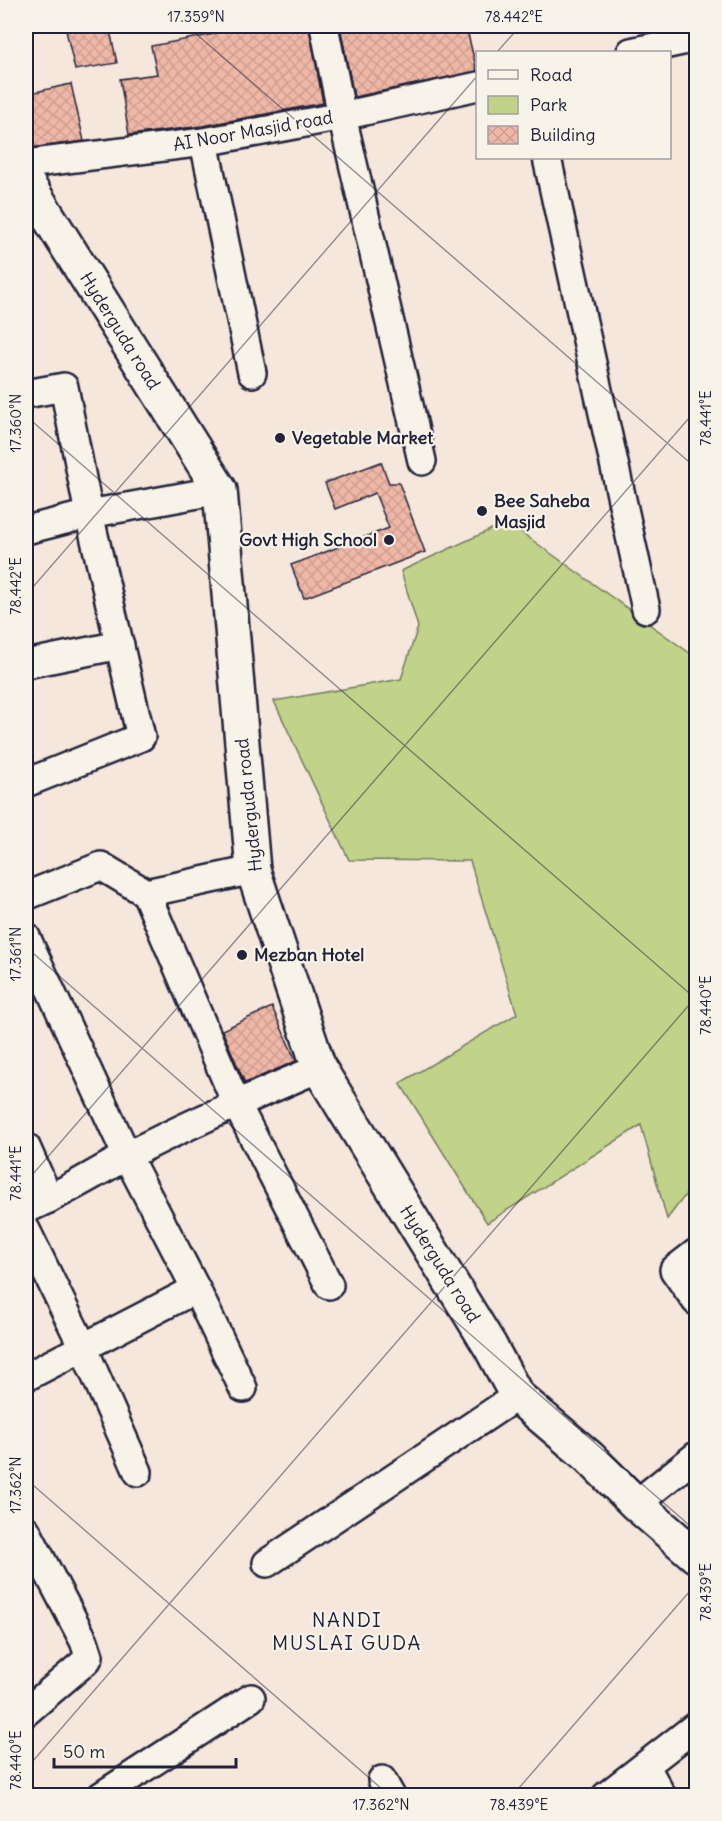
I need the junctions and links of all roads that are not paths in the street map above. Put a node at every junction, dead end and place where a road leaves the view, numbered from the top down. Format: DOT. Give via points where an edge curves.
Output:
graph roads {
  1 [pos="324,26"];
  2 [pos="696,38"];
  3 [pos="636,51"];
  4 [pos="476,86"];
  5 [pos="342,116"];
  6 [pos="204,142"];
  7 [pos="547,159"];
  8 [pos="26,164"];
  9 [pos="26,181"];
  10 [pos="252,374"];
  11 [pos="26,394"];
  12 [pos="422,461"];
  13 [pos="220,490"];
  14 [pos="89,514"];
  15 [pos="26,530"];
  16 [pos="646,609"];
  17 [pos="120,645"];
  18 [pos="26,664"];
  19 [pos="26,783"];
  20 [pos="253,870"];
  21 [pos="146,893"];
  22 [pos="26,897"];
  23 [pos="26,937"];
  24 [pos="319,1068"];
  25 [pos="236,1104"];
  26 [pos="26,1147"];
  27 [pos="127,1156"];
  28 [pos="38,1204"];
  29 [pos="26,1230"];
  30 [pos="696,1253"];
  31 [pos="329,1285"];
  32 [pos="196,1289"];
  33 [pos="696,1301"];
  34 [pos="83,1347"];
  35 [pos="26,1377"];
  36 [pos="243,1388"];
  37 [pos="517,1396"];
  38 [pos="696,1456"];
  39 [pos="138,1472"];
  40 [pos="636,1504"];
  41 [pos="26,1530"];
  42 [pos="696,1556"];
  43 [pos="267,1563"];
  44 [pos="250,1698"];
  45 [pos="26,1712"];
  46 [pos="696,1726"];
  47 [pos="646,1767"];
  48 [pos="103,1795"];
  49 [pos="606,1796"];
  50 [pos="662,1796"];
  1 -- 5 [label="street"];
  2 -- 3 [label="street"];
  4 -- 5 [label="street, AI Noor Masjid road"];
  5 -- 6 [label="street, AI Noor Masjid road"];
  5 -- 12 [label="street"];
  6 -- 8 [label="street, AI Noor Masjid road"];
  6 -- 10 [label="street"];
  7 -- 16 [label="street"];
  9 -- 13 [label="street, Hyderguda road"];
  11 -- 14 [label="street" via="64,387"];
  13 -- 14 [label="street"];
  13 -- 20 [label="street, Hyderguda road"];
  14 -- 15 [label="street"];
  14 -- 17 [label="street"];
  17 -- 18 [label="street"];
  17 -- 19 [label="street" via="141,737"];
  20 -- 21 [label="street"];
  20 -- 24 [label="street, Hyderguda road"];
  21 -- 22 [label="street" via="101,866"];
  21 -- 25 [label="street"];
  23 -- 27 [label="street"];
  24 -- 25 [label="street"];
  24 -- 37 [label="street, Hyderguda road"];
  25 -- 27 [label="street"];
  25 -- 31 [label="street"];
  26 -- 28 [label="street"];
  27 -- 28 [label="street"];
  27 -- 32 [label="street"];
  29 -- 34 [label="street"];
  30 -- 33 [label="street" via="674,1270"];
  32 -- 34 [label="street"];
  32 -- 36 [label="street"];
  34 -- 35 [label="street"];
  34 -- 39 [label="street"];
  37 -- 40 [label="street, Hyderguda road" via="589,1457"];
  37 -- 43 [label="street"];
  38 -- 40 [label="street"];
  40 -- 42 [label="street, Hyderguda road"];
  41 -- 45 [label="street" via="89,1656"];
  44 -- 48 [label="street"];
  46 -- 47 [label="street"];
  47 -- 49 [label="street"];
  47 -- 50 [label="street"];
}
